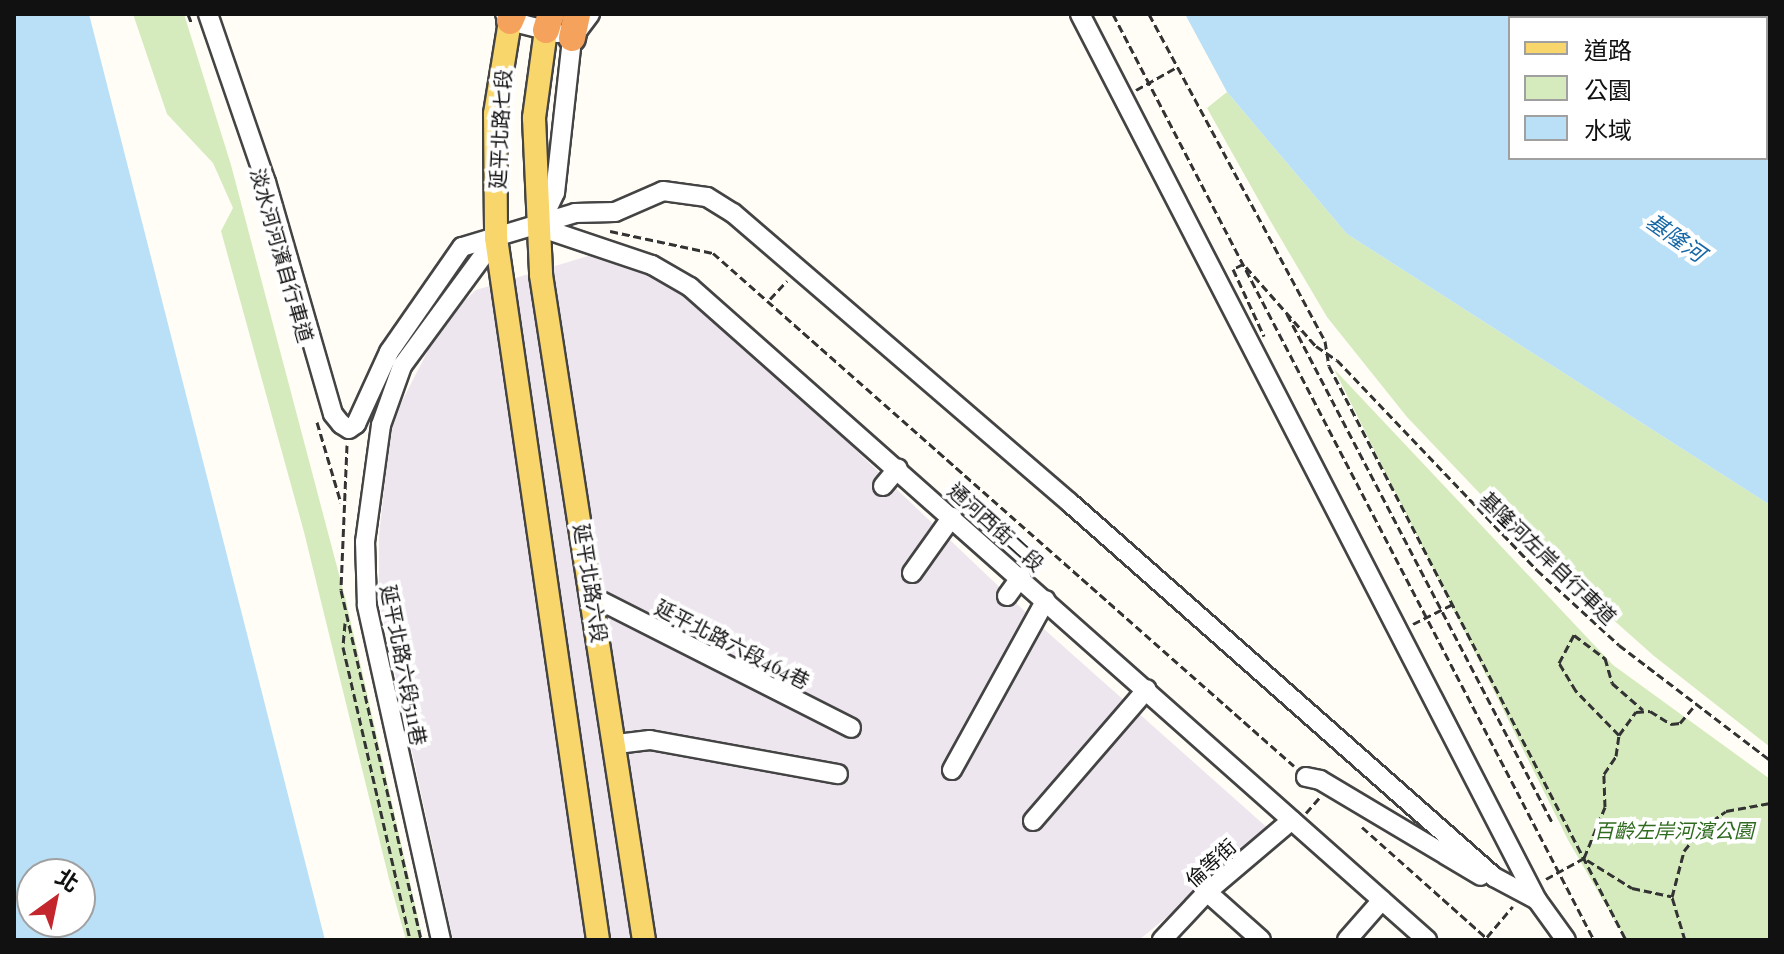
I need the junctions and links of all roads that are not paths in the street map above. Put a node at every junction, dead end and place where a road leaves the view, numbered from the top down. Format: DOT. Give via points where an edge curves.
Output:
graph roads {
  1 [pos="208,14"];
  2 [pos="590,14"];
  3 [pos="1080,14"];
  4 [pos="510,16"];
  5 [pos="549,22"];
  6 [pos="575,26"];
  7 [pos="539,227"];
  8 [pos="496,238"];
  9 [pos="898,468"];
  10 [pos="883,486"];
  11 [pos="952,517"];
  12 [pos="912,573"];
  13 [pos="1021,577"];
  14 [pos="1007,596"];
  15 [pos="595,598"];
  16 [pos="1046,600"];
  17 [pos="1147,689"];
  18 [pos="851,728"];
  19 [pos="617,744"];
  20 [pos="952,770"];
  21 [pos="838,774"];
  22 [pos="1306,777"];
  23 [pos="1292,820"];
  24 [pos="1033,821"];
  25 [pos="1494,877"];
  26 [pos="1207,892"];
  27 [pos="1530,897"];
  28 [pos="1382,900"];
  29 [pos="441,940"];
  30 [pos="598,940"];
  31 [pos="644,940"];
  32 [pos="1162,940"];
  33 [pos="1261,940"];
  34 [pos="1347,940"];
  35 [pos="1427,940"];
  36 [pos="1566,940"];
  1 -- 8 [label="street" via="266,182 333,414 349,429 367,405 389,352 462,247"];
  2 -- 6 [label="street"];
  3 -- 27 [label="street"];
  4 -- 5 [label="street, 延平北路七段"];
  4 -- 8 [label="main road, 延平北路七段" via="495,114"];
  5 -- 6 [label="street, 延平北路七段"];
  5 -- 7 [label="main road, 延平北路七段" via="534,118"];
  6 -- 7 [label="street" via="555,193"];
  7 -- 8 [label="street"];
  7 -- 9 [label="street, 通河西街二段" via="637,259 690,287"];
  7 -- 15 [label="main road, 延平北路六段" via="541,275"];
  7 -- 25 [label="street" via="575,213 615,212 663,191 685,190 733,213"];
  8 -- 29 [label="street, 延平北路六段511巷" via="402,366 381,425 365,542 367,605"];
  8 -- 30 [label="main road"];
  9 -- 10 [label="street"];
  9 -- 11 [label="street, 通河西街二段"];
  11 -- 12 [label="street"];
  11 -- 13 [label="street, 通河西街二段"];
  13 -- 14 [label="street"];
  13 -- 16 [label="street, 通河西街二段"];
  15 -- 18 [label="street, 延平北路六段464巷"];
  15 -- 19 [label="main road, 延平北路六段"];
  16 -- 17 [label="street, 通河西街二段"];
  16 -- 20 [label="street"];
  17 -- 23 [label="street, 通河西街二段"];
  17 -- 24 [label="street"];
  19 -- 21 [label="street" via="650,740"];
  19 -- 31 [label="main road, 延平北路六段"];
  22 -- 25 [label="street" via="1320,780 1487,879"];
  23 -- 26 [label="street, 倫等街"];
  23 -- 28 [label="street, 通河西街二段"];
  25 -- 27 [label="street"];
  26 -- 32 [label="street, 倫等街"];
  26 -- 33 [label="street"];
  27 -- 36 [label="street"];
  28 -- 34 [label="street"];
  28 -- 35 [label="street, 通河西街二段"];
}
